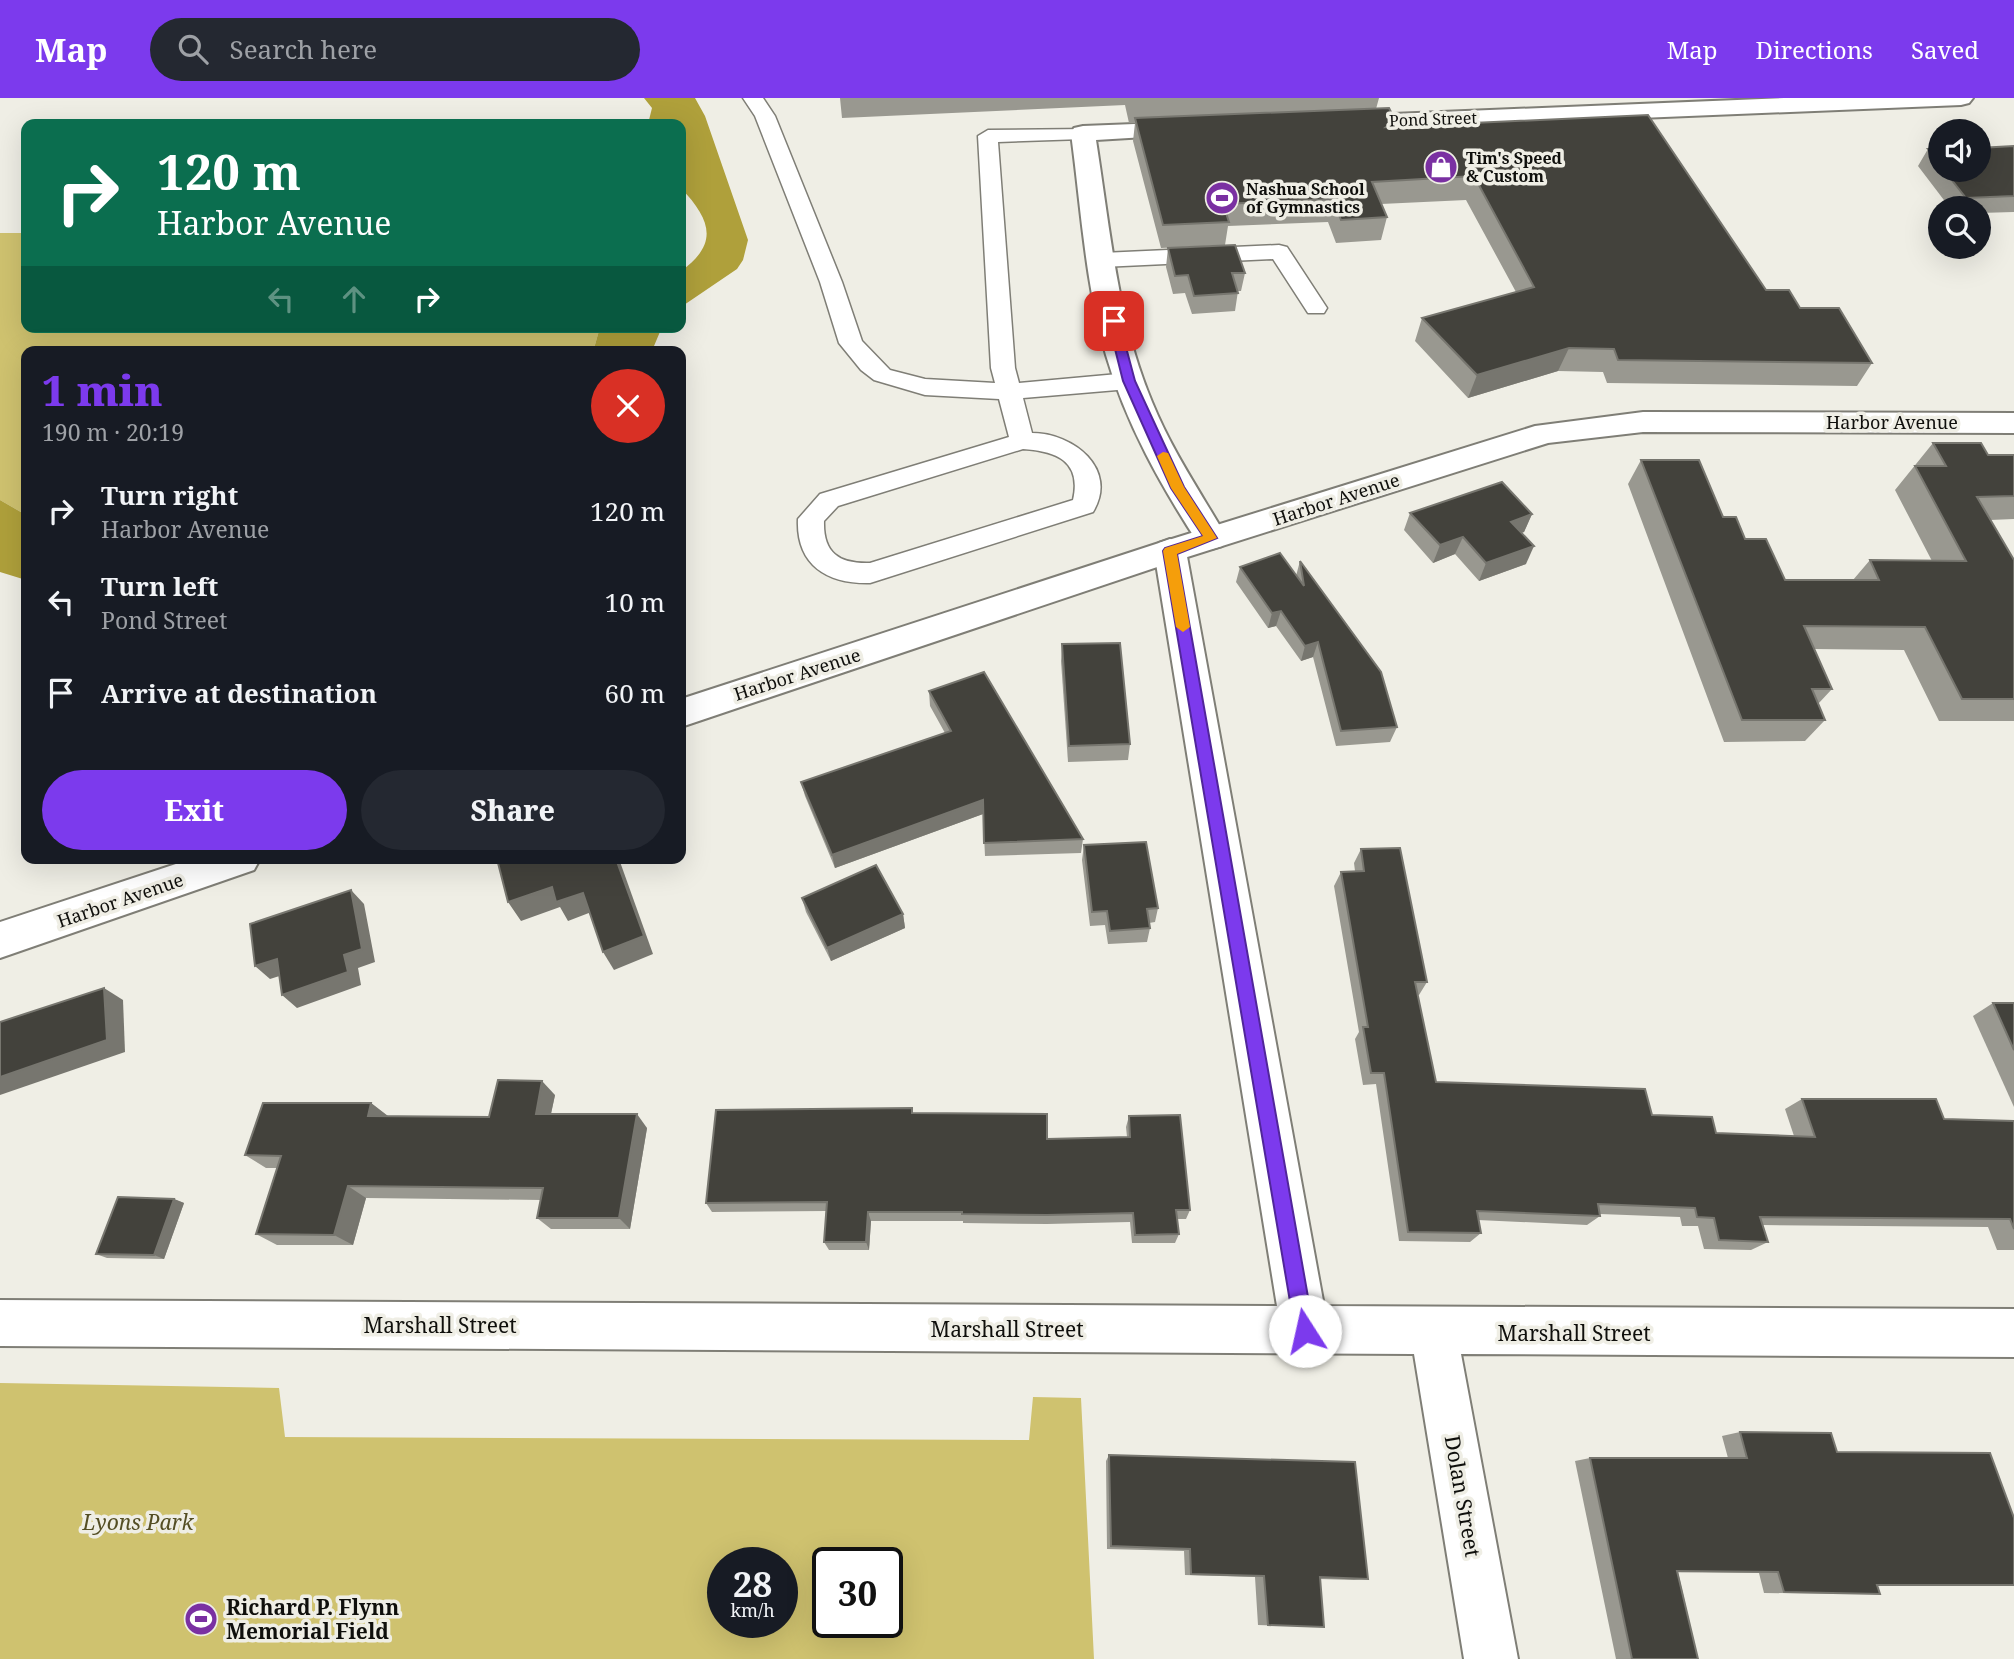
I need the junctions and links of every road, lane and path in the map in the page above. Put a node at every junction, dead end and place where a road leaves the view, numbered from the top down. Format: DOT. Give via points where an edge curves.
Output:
graph roads {
  1 [pos="753,98"];
  2 [pos="1961,98"];
  3 [pos="1318,124"];
  4 [pos="1208,128"];
  5 [pos="1083,133"];
  6 [pos="1102,260"];
  7 [pos="1316,308"];
  8 [pos="1129,381"];
  9 [pos="1007,392"];
  10 [pos="2014,423"];
  11 [pos="1022,441"];
  12 [pos="1211,538"];
  13 [pos="1170,551"];
  14 [pos="686,711"];
  15 [pos="226,864"];
  16 [pos="0,940"];
  17 [pos="0,1323"];
  18 [pos="1305,1331"];
  19 [pos="1434,1333"];
  20 [pos="2014,1333"];
  21 [pos="1491,1659"];
  1 -- 9 [label="lane" via="765,116 831,282 850,343 863,359 882,375 925,387"];
  2 -- 3 [label="street, Pond Street"];
  4 -- 5 [label="street"];
  5 -- 6 [label="street"];
  5 -- 9 [label="lane" via="988,136"];
  6 -- 7 [label="lane" via="1279,252"];
  6 -- 8 [label="street"];
  8 -- 9 [label="lane"];
  8 -- 12 [label="street" via="1178,488"];
  9 -- 11 [label="lane"];
  10 -- 12 [label="street, Harbor Avenue" via="1643,422 1576,427"];
  11 -- 11 [label="lane" via="829,500 811,519 811,541 827,563 849,575 870,573 1084,506 1090,490 1083,464 1054,443"];
  12 -- 13 [label="street, Harbor Avenue"];
  13 -- 14 [label="street, Harbor Avenue"];
  13 -- 18 [label="street"];
  15 -- 16 [label="street, Harbor Avenue"];
  17 -- 18 [label="street, Marshall Street"];
  18 -- 19 [label="street, Marshall Street"];
  19 -- 20 [label="street, Marshall Street"];
  19 -- 21 [label="street, Dolan Street"];
}
